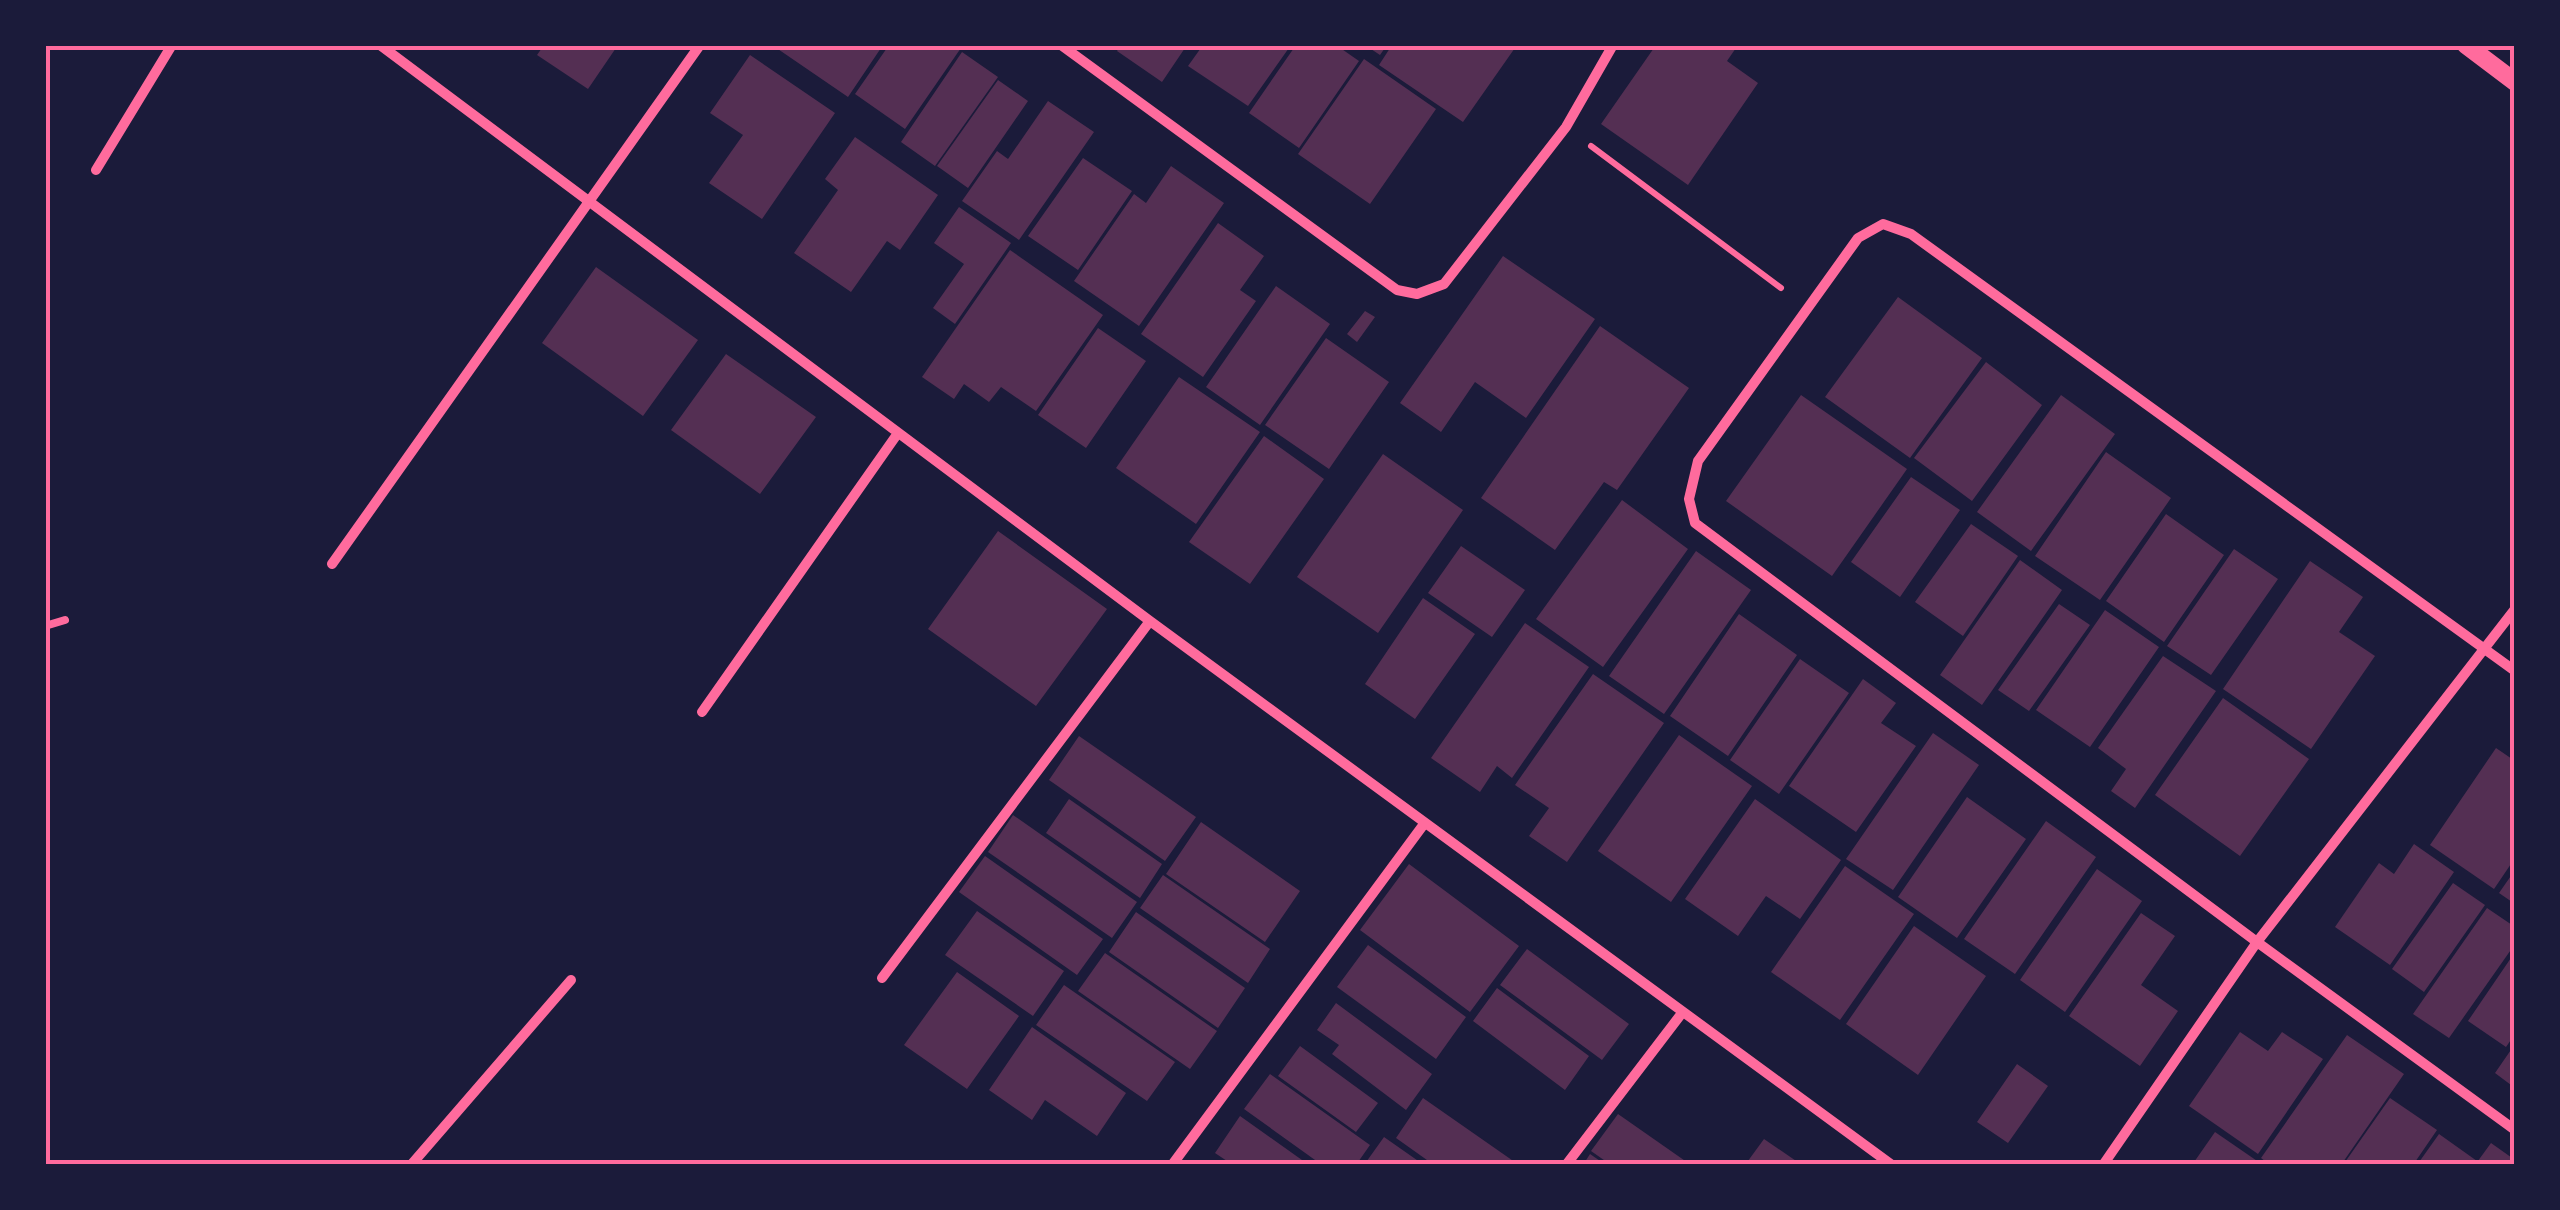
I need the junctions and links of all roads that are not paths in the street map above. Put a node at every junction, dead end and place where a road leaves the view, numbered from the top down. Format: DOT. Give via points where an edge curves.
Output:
graph roads {
  1 [pos="172,45"];
  2 [pos="380,45"];
  3 [pos="700,45"];
  4 [pos="1061,45"];
  5 [pos="1612,45"];
  6 [pos="2466,45"];
  7 [pos="2515,82"];
  8 [pos="96,170"];
  9 [pos="591,200"];
  10 [pos="898,433"];
  11 [pos="332,564"];
  12 [pos="2515,609"];
  13 [pos="65,620"];
  14 [pos="1150,622"];
  15 [pos="45,626"];
  16 [pos="2484,647"];
  17 [pos="2515,671"];
  18 [pos="702,712"];
  19 [pos="1424,824"];
  20 [pos="2256,942"];
  21 [pos="882,978"];
  22 [pos="571,980"];
  23 [pos="1682,1012"];
  24 [pos="2515,1130"];
  25 [pos="411,1165"];
  26 [pos="1172,1165"];
  27 [pos="1566,1165"];
  28 [pos="1892,1165"];
  29 [pos="2103,1165"];
  1 -- 8 [label="street"];
  2 -- 9 [label="street"];
  3 -- 9 [label="street"];
  4 -- 5 [label="street" via="1397,290 1418,294 1444,284 1566,128"];
  6 -- 7 [label="street"];
  9 -- 10 [label="street"];
  9 -- 11 [label="street"];
  10 -- 14 [label="street"];
  10 -- 18 [label="street"];
  12 -- 16 [label="street"];
  13 -- 15 [label="lane"];
  14 -- 19 [label="street"];
  14 -- 21 [label="street"];
  16 -- 17 [label="street"];
  16 -- 20 [label="street"];
  16 -- 20 [label="street" via="1911,234 1884,224 1858,238 1698,460 1689,500 1696,523"];
  19 -- 23 [label="street"];
  19 -- 26 [label="street"];
  20 -- 24 [label="street"];
  20 -- 29 [label="street"];
  22 -- 25 [label="street"];
  23 -- 27 [label="street"];
  23 -- 28 [label="street"];
}
